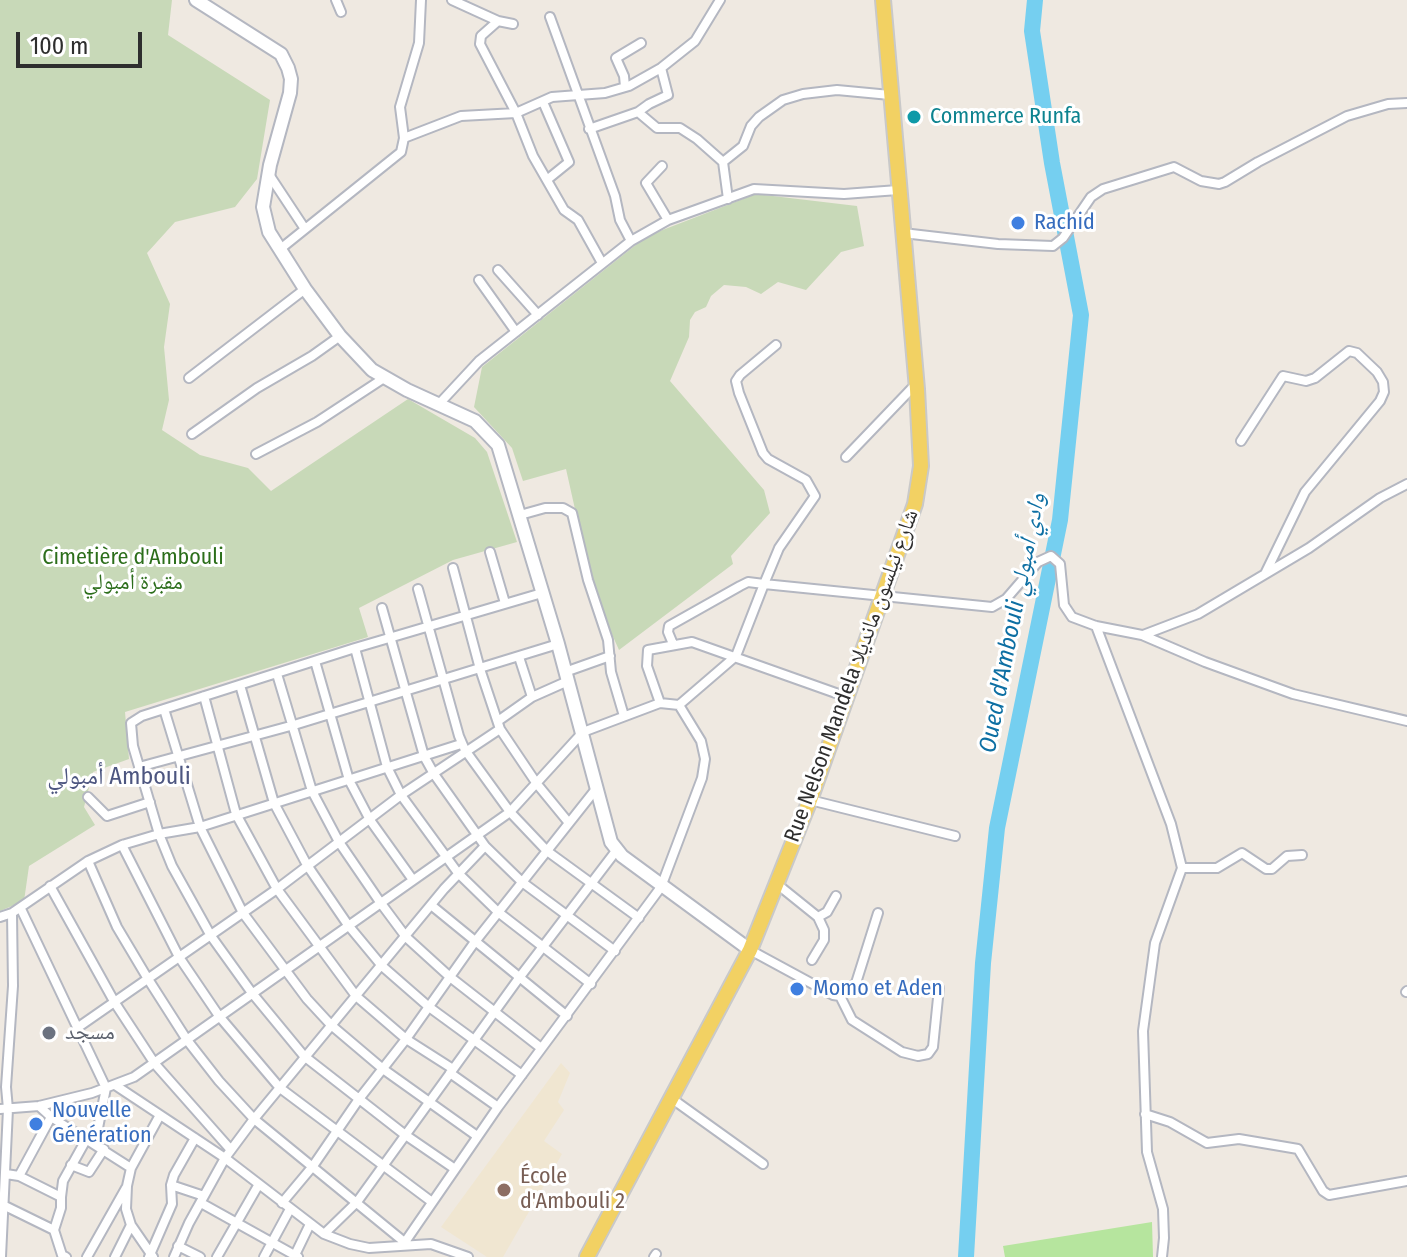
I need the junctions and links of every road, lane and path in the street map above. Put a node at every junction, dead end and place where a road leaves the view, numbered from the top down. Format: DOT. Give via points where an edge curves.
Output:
graph roads {
  1 [pos="196,0"];
  2 [pos="336,0"];
  3 [pos="421,0"];
  4 [pos="452,0"];
  5 [pos="720,0"];
  6 [pos="883,0"];
  7 [pos="341,12"];
  8 [pos="550,17"];
  9 [pos="498,21"];
  10 [pos="513,24"];
  11 [pos="641,43"];
  12 [pos="661,68"];
  13 [pos="625,87"];
  14 [pos="580,95"];
  15 [pos="890,95"];
  16 [pos="543,102"];
  17 [pos="1407,103"];
  18 [pos="638,112"];
  19 [pos="516,113"];
  20 [pos="589,129"];
  21 [pos="404,138"];
  22 [pos="723,162"];
  23 [pos="662,166"];
  24 [pos="268,173"];
  25 [pos="548,179"];
  26 [pos="898,190"];
  27 [pos="728,199"];
  28 [pos="668,220"];
  29 [pos="305,229"];
  30 [pos="902,233"];
  31 [pos="631,241"];
  32 [pos="279,250"];
  33 [pos="602,263"];
  34 [pos="498,270"];
  35 [pos="479,280"];
  36 [pos="305,289"];
  37 [pos="538,315"];
  38 [pos="516,332"];
  39 [pos="340,336"];
  40 [pos="776,345"];
  41 [pos="189,378"];
  42 [pos="384,378"];
  43 [pos="917,384"];
  44 [pos="439,404"];
  45 [pos="192,434"];
  46 [pos="1241,441"];
  47 [pos="256,454"];
  48 [pos="846,457"];
  49 [pos="1407,484"];
  50 [pos="520,515"];
  51 [pos="490,552"];
  52 [pos="453,568"];
  53 [pos="1265,574"];
  54 [pos="764,584"];
  55 [pos="418,589"];
  56 [pos="542,593"];
  57 [pos="882,598"];
  58 [pos="505,603"];
  59 [pos="382,608"];
  60 [pos="466,615"];
  61 [pos="428,626"];
  62 [pos="1096,626"];
  63 [pos="1142,635"];
  64 [pos="391,637"];
  65 [pos="558,644"];
  66 [pos="673,644"];
  67 [pos="355,648"];
  68 [pos="610,656"];
  69 [pos="736,656"];
  70 [pos="519,657"];
  71 [pos="315,661"];
  72 [pos="480,669"];
  73 [pos="277,674"];
  74 [pos="566,677"];
  75 [pos="444,678"];
  76 [pos="240,685"];
  77 [pos="405,689"];
  78 [pos="204,696"];
  79 [pos="532,697"];
  80 [pos="847,697"];
  81 [pos="368,701"];
  82 [pos="660,703"];
  83 [pos="679,705"];
  84 [pos="164,709"];
  85 [pos="330,712"];
  86 [pos="624,716"];
  87 [pos="1407,721"];
  88 [pos="294,725"];
  89 [pos="499,725"];
  90 [pos="583,732"];
  91 [pos="254,735"];
  92 [pos="217,745"];
  93 [pos="463,747"];
  94 [pos="178,756"];
  95 [pos="424,756"];
  96 [pos="139,767"];
  97 [pos="387,767"];
  98 [pos="434,774"];
  99 [pos="349,780"];
  100 [pos="537,784"];
  101 [pos="596,789"];
  102 [pos="312,791"];
  103 [pos="401,795"];
  104 [pos="88,797"];
  105 [pos="810,800"];
  106 [pos="150,802"];
  107 [pos="274,803"];
  108 [pos="510,812"];
  109 [pos="236,814"];
  110 [pos="370,820"];
  111 [pos="569,823"];
  112 [pos="200,827"];
  113 [pos="159,834"];
  114 [pos="476,836"];
  115 [pos="955,836"];
  116 [pos="339,842"];
  117 [pos="122,845"];
  118 [pos="485,846"];
  119 [pos="547,851"];
  120 [pos="616,851"];
  121 [pos="1302,855"];
  122 [pos="445,856"];
  123 [pos="88,861"];
  124 [pos="307,865"];
  125 [pos="1182,868"];
  126 [pos="458,873"];
  127 [pos="413,880"];
  128 [pos="522,882"];
  129 [pos="591,883"];
  130 [pos="777,884"];
  131 [pos="50,886"];
  132 [pos="661,887"];
  133 [pos="277,889"];
  134 [pos="836,896"];
  135 [pos="380,902"];
  136 [pos="431,905"];
  137 [pos="16,911"];
  138 [pos="498,912"];
  139 [pos="243,913"];
  140 [pos="878,913"];
  141 [pos="567,916"];
  142 [pos="0,917"];
  143 [pos="818,917"];
  144 [pos="639,918"];
  145 [pos="348,925"];
  146 [pos="211,936"];
  147 [pos="406,937"];
  148 [pos="474,943"];
  149 [pos="318,947"];
  150 [pos="544,947"];
  151 [pos="750,950"];
  152 [pos="615,951"];
  153 [pos="179,957"];
  154 [pos="812,960"];
  155 [pos="382,966"];
  156 [pos="286,970"];
  157 [pos="450,977"];
  158 [pos="519,978"];
  159 [pos="148,979"];
  160 [pos="591,984"];
  161 [pos="939,988"];
  162 [pos="252,993"];
  163 [pos="356,996"];
  164 [pos="840,996"];
  165 [pos="115,1003"];
  166 [pos="0,1007"];
  167 [pos="429,1007"];
  168 [pos="11,1008"];
  169 [pos="496,1011"];
  170 [pos="219,1016"];
  171 [pos="567,1016"];
  172 [pos="331,1025"];
  173 [pos="77,1028"];
  174 [pos="406,1039"];
  175 [pos="187,1040"];
  176 [pos="475,1040"];
  177 [pos="541,1048"];
  178 [pos="304,1056"];
  179 [pos="155,1064"];
  180 [pos="383,1069"];
  181 [pos="451,1071"];
  182 [pos="522,1075"];
  183 [pos="110,1086"];
  184 [pos="280,1088"];
  185 [pos="670,1097"];
  186 [pos="359,1099"];
  187 [pos="429,1102"];
  188 [pos="39,1106"];
  189 [pos="498,1107"];
  190 [pos="4,1109"];
  191 [pos="1145,1114"];
  192 [pos="160,1115"];
  193 [pos="51,1117"];
  194 [pos="254,1119"];
  195 [pos="336,1131"];
  196 [pos="404,1134"];
  197 [pos="477,1136"];
  198 [pos="195,1138"];
  199 [pos="91,1140"];
  200 [pos="104,1149"];
  201 [pos="228,1154"];
  202 [pos="763,1164"];
  203 [pos="71,1165"];
  204 [pos="382,1165"];
  205 [pos="313,1166"];
  206 [pos="131,1168"];
  207 [pos="455,1169"];
  208 [pos="6,1174"];
  209 [pos="19,1176"];
  210 [pos="1407,1181"];
  211 [pos="259,1184"];
  212 [pos="171,1185"];
  213 [pos="127,1186"];
  214 [pos="61,1197"];
  215 [pos="202,1199"];
  216 [pos="357,1202"];
  217 [pos="432,1202"];
  218 [pos="282,1203"];
  219 [pos="2,1209"];
  220 [pos="290,1209"];
  221 [pos="236,1223"];
  222 [pos="310,1224"];
  223 [pos="131,1225"];
  224 [pos="54,1230"];
  225 [pos="324,1234"];
  226 [pos="271,1243"];
  227 [pos="407,1244"];
  228 [pos="178,1246"];
  229 [pos="373,1252"];
  230 [pos="456,1254"];
  231 [pos="3,1256"];
  232 [pos="63,1256"];
  233 [pos="151,1256"];
  234 [pos="296,1256"];
  235 [pos="87,1257"];
  236 [pos="115,1257"];
  237 [pos="174,1257"];
  238 [pos="200,1257"];
  239 [pos="218,1257"];
  240 [pos="264,1257"];
  241 [pos="468,1257"];
  242 [pos="587,1257"];
  243 [pos="1162,1257"];
  1 -- 24 [label="street" via="281,54 288,68 290,93"];
  2 -- 7 [label="street"];
  3 -- 21 [label="street" via="421,32 400,107"];
  4 -- 9 [label="street"];
  5 -- 12 [label="street" via="695,41"];
  6 -- 15 [label="main road, Rue Nelson Mandela شارع نيلسون مانديلا"];
  8 -- 14 [label="street"];
  9 -- 10 [label="street"];
  9 -- 19 [label="street" via="481,36 480,44"];
  11 -- 13 [label="street" via="616,58"];
  12 -- 13 [label="street"];
  12 -- 18 [label="street" via="668,95"];
  13 -- 14 [label="street"];
  14 -- 16 [label="street"];
  14 -- 20 [label="street"];
  15 -- 22 [label="street" via="837,90 783,100 759,117 743,146"];
  15 -- 26 [label="main road, Rue Nelson Mandela شارع نيلسون مانديلا"];
  16 -- 19 [label="street"];
  16 -- 25 [label="street" via="569,162"];
  17 -- 30 [label="street" via="1347,116 1219,184 1174,167 1103,189 1053,246"];
  18 -- 20 [label="street"];
  18 -- 22 [label="street" via="657,128 680,128"];
  19 -- 21 [label="street" via="461,116"];
  19 -- 25 [label="street"];
  20 -- 31 [label="street"];
  21 -- 29 [label="street" via="397,156"];
  22 -- 27 [label="street"];
  23 -- 28 [label="street" via="646,183"];
  24 -- 29 [label="street"];
  24 -- 32 [label="street" via="264,220"];
  25 -- 33 [label="street"];
  26 -- 27 [label="street" via="844,194 767,188"];
  26 -- 30 [label="main road, Rue Nelson Mandela شارع نيلسون مانديلا"];
  27 -- 28 [label="street"];
  28 -- 31 [label="street"];
  29 -- 32 [label="street"];
  30 -- 43 [label="main road, Rue Nelson Mandela شارع نيلسون مانديلا"];
  31 -- 33 [label="street"];
  32 -- 36 [label="street"];
  33 -- 37 [label="street"];
  34 -- 37 [label="street"];
  35 -- 38 [label="street"];
  36 -- 39 [label="street"];
  36 -- 41 [label="street"];
  37 -- 38 [label="street"];
  38 -- 44 [label="street" via="479,361"];
  39 -- 42 [label="street"];
  39 -- 45 [label="street"];
  40 -- 54 [label="street" via="736,381 763,453 806,480 815,496 779,548"];
  42 -- 44 [label="street"];
  42 -- 47 [label="street"];
  43 -- 48 [label="street"];
  43 -- 57 [label="main road, Rue Nelson Mandela شارع نيلسون مانديلا" via="921,466 915,504"];
  44 -- 50 [label="street" via="475,421 498,445"];
  46 -- 53 [label="street" via="1283,376 1315,378 1349,351 1383,382 1380,401 1305,492"];
  49 -- 53 [label="street"];
  50 -- 56 [label="street"];
  50 -- 68 [label="street" via="545,508 572,513"];
  51 -- 58 [label="street"];
  52 -- 60 [label="street"];
  53 -- 63 [label="street" via="1198,614"];
  54 -- 57 [label="street"];
  54 -- 66 [label="street" via="740,586 669,626"];
  54 -- 69 [label="street"];
  55 -- 61 [label="street"];
  56 -- 58 [label="street"];
  56 -- 65 [label="street"];
  57 -- 62 [label="street" via="992,607 1051,556 1060,564 1067,612"];
  57 -- 80 [label="main road, Rue Nelson Mandela شارع نيلسون مانديلا"];
  58 -- 60 [label="street"];
  59 -- 64 [label="street"];
  60 -- 61 [label="street"];
  60 -- 72 [label="street"];
  61 -- 64 [label="street"];
  61 -- 75 [label="street"];
  62 -- 63 [label="street"];
  62 -- 125 [label="street" via="1171,824"];
  63 -- 87 [label="street" via="1293,694"];
  64 -- 67 [label="street"];
  64 -- 77 [label="street"];
  65 -- 70 [label="street"];
  65 -- 74 [label="street"];
  66 -- 69 [label="street" via="704,644"];
  66 -- 82 [label="street" via="648,650 646,657"];
  67 -- 71 [label="street"];
  67 -- 81 [label="street"];
  68 -- 74 [label="street"];
  68 -- 86 [label="street"];
  69 -- 80 [label="street"];
  69 -- 83 [label="street"];
  70 -- 72 [label="street"];
  70 -- 79 [label="street"];
  71 -- 73 [label="street"];
  71 -- 85 [label="street"];
  72 -- 75 [label="street"];
  72 -- 89 [label="street"];
  73 -- 76 [label="street"];
  73 -- 88 [label="street"];
  74 -- 79 [label="street"];
  74 -- 90 [label="street"];
  75 -- 77 [label="street"];
  75 -- 93 [label="street"];
  76 -- 78 [label="street"];
  76 -- 91 [label="street"];
  77 -- 81 [label="street"];
  77 -- 95 [label="street"];
  78 -- 84 [label="street"];
  78 -- 92 [label="street"];
  79 -- 89 [label="street"];
  80 -- 105 [label="main road, Rue Nelson Mandela شارع نيلسون مانديلا"];
  81 -- 85 [label="street"];
  81 -- 97 [label="street"];
  82 -- 83 [label="street"];
  82 -- 86 [label="street"];
  83 -- 132 [label="street" via="701,741 705,759"];
  84 -- 94 [label="street"];
  84 -- 96 [label="street" via="131,723"];
  85 -- 88 [label="street"];
  85 -- 99 [label="street"];
  86 -- 90 [label="street"];
  88 -- 91 [label="street"];
  88 -- 102 [label="street"];
  89 -- 93 [label="street"];
  89 -- 100 [label="street"];
  90 -- 100 [label="street"];
  90 -- 101 [label="street"];
  91 -- 92 [label="street"];
  91 -- 107 [label="street"];
  92 -- 94 [label="street"];
  92 -- 109 [label="street"];
  93 -- 95 [label="street"];
  93 -- 98 [label="street"];
  93 -- 108 [label="street"];
  94 -- 96 [label="street"];
  94 -- 112 [label="street"];
  95 -- 97 [label="street"];
  95 -- 98 [label="street"];
  96 -- 106 [label="street"];
  97 -- 99 [label="street"];
  97 -- 103 [label="street"];
  98 -- 103 [label="street"];
  98 -- 114 [label="street"];
  99 -- 102 [label="street"];
  99 -- 110 [label="street"];
  100 -- 108 [label="street"];
  100 -- 111 [label="street"];
  101 -- 111 [label="street"];
  101 -- 120 [label="street"];
  102 -- 107 [label="street"];
  102 -- 116 [label="street"];
  103 -- 110 [label="street"];
  103 -- 122 [label="street"];
  104 -- 106 [label="street" via="107,816"];
  105 -- 115 [label="street"];
  105 -- 130 [label="main road, Rue Nelson Mandela شارع نيلسون مانديلا"];
  106 -- 113 [label="street"];
  107 -- 109 [label="street"];
  107 -- 124 [label="street"];
  108 -- 114 [label="street"];
  108 -- 119 [label="street"];
  109 -- 112 [label="street"];
  109 -- 133 [label="street"];
  110 -- 116 [label="street"];
  110 -- 127 [label="street"];
  111 -- 119 [label="street"];
  112 -- 113 [label="street"];
  112 -- 139 [label="street"];
  113 -- 117 [label="street"];
  113 -- 146 [label="street"];
  114 -- 118 [label="street"];
  114 -- 122 [label="street"];
  116 -- 124 [label="street"];
  116 -- 135 [label="street"];
  117 -- 123 [label="street"];
  117 -- 153 [label="street"];
  118 -- 126 [label="street"];
  118 -- 128 [label="street"];
  119 -- 128 [label="street"];
  119 -- 129 [label="street"];
  120 -- 129 [label="street"];
  120 -- 132 [label="street"];
  121 -- 125 [label="street" via="1287,856 1272,869 1242,853 1217,868"];
  122 -- 126 [label="street"];
  122 -- 127 [label="street"];
  123 -- 131 [label="street"];
  123 -- 159 [label="street" via="117,927"];
  124 -- 133 [label="street"];
  124 -- 145 [label="street"];
  125 -- 191 [label="street" via="1155,943 1145,1007"];
  126 -- 136 [label="street"];
  126 -- 138 [label="street"];
  127 -- 135 [label="street"];
  128 -- 138 [label="street"];
  128 -- 141 [label="street"];
  129 -- 141 [label="street"];
  129 -- 144 [label="street"];
  130 -- 143 [label="street"];
  130 -- 151 [label="main road, Rue Nelson Mandela شارع نيلسون مانديلا"];
  131 -- 137 [label="street"];
  131 -- 165 [label="street"];
  132 -- 144 [label="street"];
  132 -- 151 [label="street"];
  133 -- 139 [label="street"];
  133 -- 149 [label="street"];
  134 -- 143 [label="street"];
  135 -- 145 [label="street"];
  135 -- 147 [label="street"];
  136 -- 147 [label="street"];
  136 -- 148 [label="street"];
  137 -- 142 [label="street"];
  137 -- 168 [label="street"];
  137 -- 173 [label="street"];
  138 -- 148 [label="street"];
  138 -- 150 [label="street"];
  139 -- 146 [label="street"];
  139 -- 156 [label="street"];
  140 -- 164 [label="street" via="856,983"];
  141 -- 150 [label="street"];
  141 -- 152 [label="street"];
  143 -- 154 [label="street" via="825,933"];
  144 -- 152 [label="street"];
  145 -- 149 [label="street"];
  145 -- 155 [label="street"];
  146 -- 153 [label="street"];
  146 -- 162 [label="street"];
  147 -- 155 [label="street"];
  147 -- 157 [label="street"];
  148 -- 157 [label="street"];
  148 -- 158 [label="street"];
  149 -- 156 [label="street"];
  149 -- 163 [label="street"];
  150 -- 158 [label="street"];
  150 -- 160 [label="street"];
  151 -- 164 [label="street"];
  151 -- 185 [label="main road, Rue Nelson Mandela شارع نيلسون مانديلا"];
  152 -- 160 [label="street"];
  153 -- 159 [label="street"];
  153 -- 170 [label="street"];
  155 -- 163 [label="street"];
  155 -- 167 [label="street"];
  156 -- 162 [label="street"];
  156 -- 172 [label="street"];
  157 -- 167 [label="street"];
  157 -- 169 [label="street"];
  158 -- 169 [label="street"];
  158 -- 171 [label="street"];
  159 -- 165 [label="street"];
  159 -- 175 [label="street"];
  160 -- 171 [label="street"];
  161 -- 164 [label="street" via="933,1047 918,1056 861,1027"];
  162 -- 170 [label="street"];
  162 -- 178 [label="street"];
  163 -- 172 [label="street"];
  163 -- 174 [label="street"];
  165 -- 173 [label="street"];
  165 -- 179 [label="street"];
  166 -- 168 [label="street"];
  167 -- 174 [label="street"];
  167 -- 176 [label="street"];
  168 -- 190 [label="street"];
  169 -- 176 [label="street"];
  169 -- 177 [label="street"];
  170 -- 175 [label="street"];
  170 -- 184 [label="street"];
  171 -- 177 [label="street"];
  172 -- 178 [label="street"];
  172 -- 180 [label="street"];
  173 -- 183 [label="street"];
  174 -- 180 [label="street"];
  174 -- 181 [label="street"];
  175 -- 179 [label="street"];
  175 -- 194 [label="street"];
  176 -- 181 [label="street"];
  176 -- 182 [label="street"];
  177 -- 182 [label="street"];
  178 -- 184 [label="street"];
  178 -- 186 [label="street"];
  179 -- 183 [label="street"];
  179 -- 201 [label="street"];
  180 -- 186 [label="street"];
  180 -- 187 [label="street"];
  181 -- 187 [label="street"];
  181 -- 189 [label="street"];
  182 -- 189 [label="street"];
  183 -- 188 [label="street"];
  183 -- 192 [label="street"];
  183 -- 199 [label="street"];
  184 -- 194 [label="street"];
  184 -- 195 [label="street"];
  185 -- 202 [label="street"];
  185 -- 242 [label="main road, Rue Nelson Mandela شارع نيلسون مانديلا"];
  186 -- 195 [label="street"];
  186 -- 196 [label="street"];
  187 -- 196 [label="street"];
  187 -- 197 [label="street"];
  188 -- 190 [label="street"];
  188 -- 193 [label="street"];
  189 -- 197 [label="street"];
  190 -- 208 [label="street"];
  191 -- 210 [label="street" via="1170,1122 1198,1141 1239,1139 1298,1149 1329,1195"];
  191 -- 243 [label="street" via="1147,1152 1163,1209"];
  192 -- 198 [label="street"];
  192 -- 206 [label="street"];
  193 -- 199 [label="street"];
  193 -- 209 [label="street"];
  194 -- 201 [label="street"];
  194 -- 205 [label="street"];
  195 -- 204 [label="street"];
  195 -- 205 [label="street"];
  196 -- 204 [label="street"];
  196 -- 207 [label="street"];
  197 -- 207 [label="street"];
  198 -- 201 [label="street"];
  198 -- 212 [label="street"];
  199 -- 200 [label="street"];
  199 -- 203 [label="street"];
  200 -- 203 [label="street" via="89,1172"];
  200 -- 206 [label="street"];
  201 -- 211 [label="street"];
  201 -- 215 [label="street"];
  203 -- 214 [label="street"];
  204 -- 216 [label="street"];
  204 -- 217 [label="street"];
  205 -- 216 [label="street"];
  205 -- 218 [label="street"];
  206 -- 213 [label="street"];
  207 -- 217 [label="street"];
  208 -- 209 [label="street"];
  208 -- 219 [label="street"];
  209 -- 214 [label="street"];
  211 -- 218 [label="street"];
  211 -- 221 [label="street"];
  212 -- 215 [label="street"];
  212 -- 233 [label="street" via="172,1204"];
  213 -- 223 [label="street"];
  213 -- 235 [label="street"];
  214 -- 224 [label="street"];
  215 -- 221 [label="street"];
  215 -- 228 [label="street"];
  216 -- 225 [label="street"];
  216 -- 227 [label="street"];
  217 -- 227 [label="street"];
  218 -- 220 [label="street"];
  219 -- 224 [label="street"];
  219 -- 231 [label="street"];
  220 -- 222 [label="street"];
  220 -- 226 [label="street"];
  221 -- 226 [label="street"];
  221 -- 239 [label="street"];
  222 -- 225 [label="street"];
  222 -- 234 [label="street"];
  223 -- 233 [label="street"];
  223 -- 236 [label="street"];
  224 -- 232 [label="street"];
  225 -- 229 [label="street"];
  226 -- 234 [label="street"];
  226 -- 240 [label="street"];
  227 -- 229 [label="street"];
  227 -- 230 [label="street" via="431,1244"];
  228 -- 237 [label="street"];
  228 -- 238 [label="street"];
  230 -- 241 [label="street"];
}
